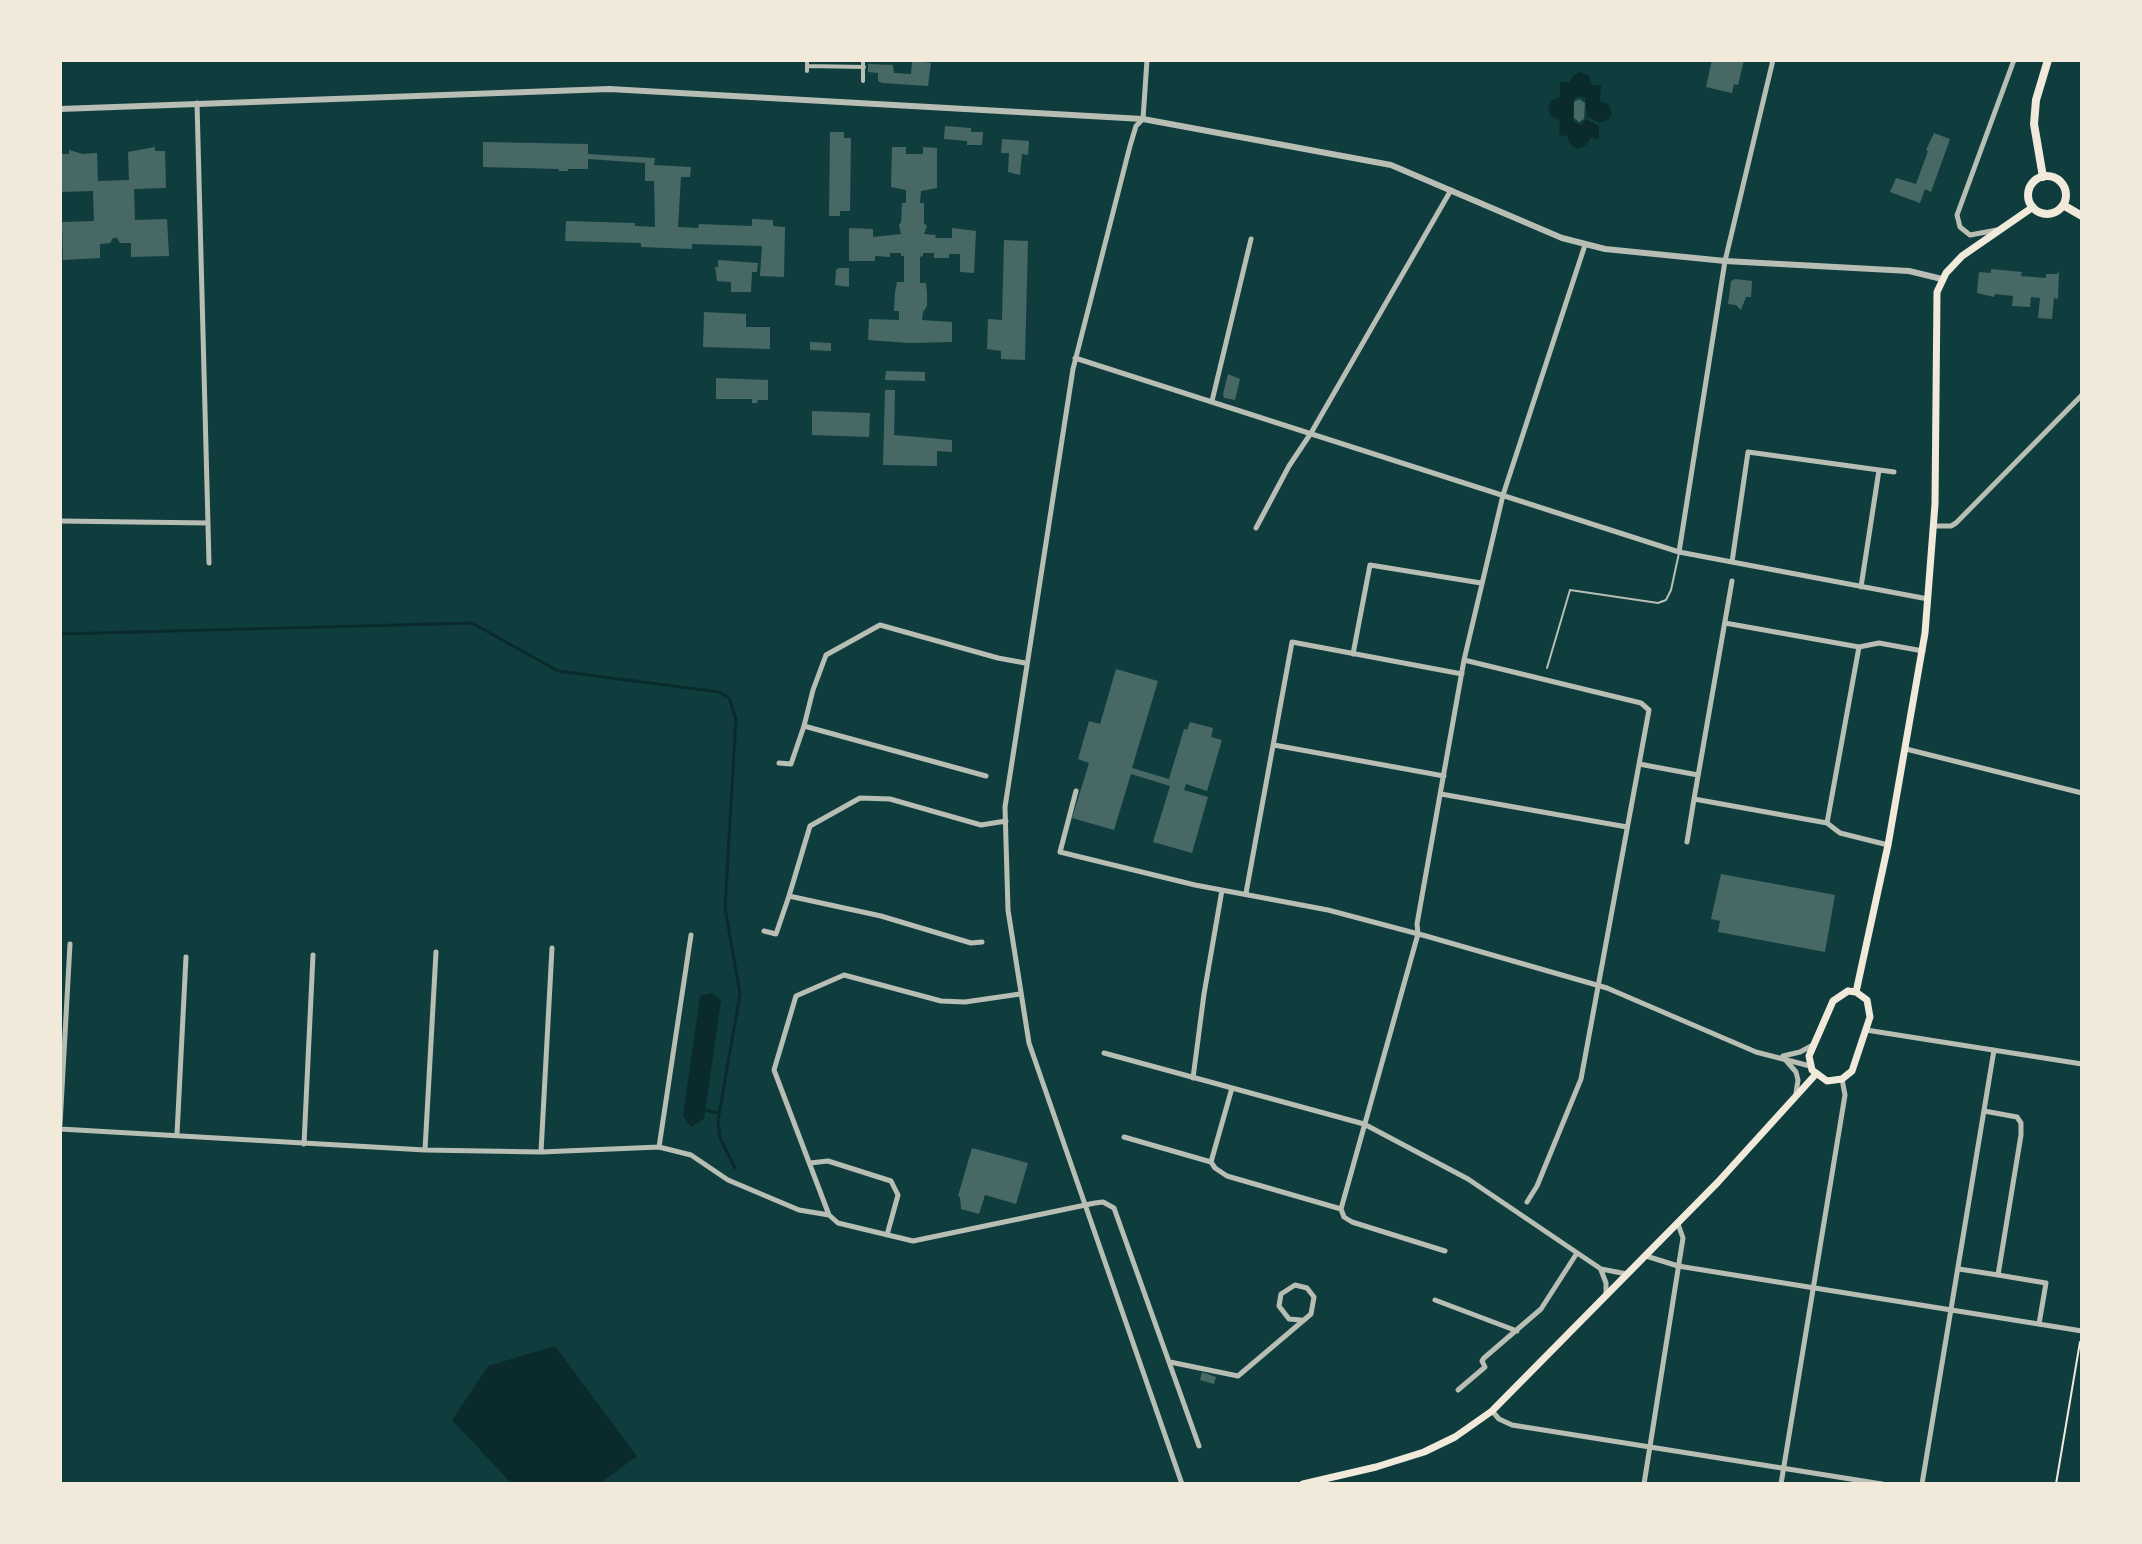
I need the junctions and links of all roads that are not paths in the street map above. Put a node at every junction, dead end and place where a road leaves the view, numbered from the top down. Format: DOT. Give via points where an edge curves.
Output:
graph roads {
  1 [pos="863,60"];
  2 [pos="1147,60"];
  3 [pos="1773,60"];
  4 [pos="2014,60"];
  5 [pos="2048,60"];
  6 [pos="807,66"];
  7 [pos="864,67"];
  8 [pos="863,81"];
  9 [pos="197,103"];
  10 [pos="60,109"];
  11 [pos="1143,119"];
  12 [pos="2043,177"];
  13 [pos="1451,190"];
  14 [pos="2063,205"];
  15 [pos="2033,207"];
  16 [pos="2082,216"];
  17 [pos="1998,230"];
  18 [pos="1251,239"];
  19 [pos="1585,245"];
  20 [pos="1725,261"];
  21 [pos="1942,279"];
  22 [pos="1075,358"];
  23 [pos="2082,395"];
  24 [pos="1212,401"];
  25 [pos="1311,433"];
  26 [pos="1879,470"];
  27 [pos="1894,472"];
  28 [pos="1503,495"];
  29 [pos="60,521"];
  30 [pos="208,523"];
  31 [pos="1934,526"];
  32 [pos="1256,528"];
  33 [pos="1679,552"];
  34 [pos="1732,562"];
  35 [pos="209,563"];
  36 [pos="1732,581"];
  37 [pos="1481,583"];
  38 [pos="1861,587"];
  39 [pos="1929,599"];
  40 [pos="1725,623"];
  41 [pos="1859,647"];
  42 [pos="1923,651"];
  43 [pos="1353,654"];
  44 [pos="1464,660"];
  45 [pos="1025,663"];
  46 [pos="1547,668"];
  47 [pos="1462,674"];
  48 [pos="804,726"];
  49 [pos="1274,745"];
  50 [pos="1906,749"];
  51 [pos="779,763"];
  52 [pos="1639,764"];
  53 [pos="1698,775"];
  54 [pos="986,776"];
  55 [pos="1444,776"];
  56 [pos="1076,791"];
  57 [pos="2082,793"];
  58 [pos="1441,794"];
  59 [pos="1694,799"];
  60 [pos="1006,821"];
  61 [pos="1827,823"];
  62 [pos="1627,827"];
  63 [pos="1687,842"];
  64 [pos="1888,845"];
  65 [pos="1222,890"];
  66 [pos="1246,893"];
  67 [pos="789,896"];
  68 [pos="764,931"];
  69 [pos="1418,934"];
  70 [pos="691,935"];
  71 [pos="982,942"];
  72 [pos="70,944"];
  73 [pos="552,948"];
  74 [pos="436,952"];
  75 [pos="313,955"];
  76 [pos="186,957"];
  77 [pos="1599,986"];
  78 [pos="1856,992"];
  79 [pos="1020,994"];
  80 [pos="1866,1030"];
  81 [pos="1813,1045"];
  82 [pos="1994,1050"];
  83 [pos="1104,1053"];
  84 [pos="1782,1057"];
  85 [pos="2082,1064"];
  86 [pos="1810,1066"];
  87 [pos="1816,1074"];
  88 [pos="1193,1078"];
  89 [pos="1842,1079"];
  90 [pos="1232,1088"];
  91 [pos="1794,1100"];
  92 [pos="1984,1111"];
  93 [pos="1364,1124"];
  94 [pos="60,1127"];
  95 [pos="177,1134"];
  96 [pos="1124,1137"];
  97 [pos="304,1144"];
  98 [pos="659,1147"];
  99 [pos="425,1150"];
  100 [pos="541,1152"];
  101 [pos="1211,1162"];
  102 [pos="810,1163"];
  103 [pos="1527,1202"];
  104 [pos="1084,1205"];
  105 [pos="1341,1209"];
  106 [pos="829,1215"];
  107 [pos="1678,1224"];
  108 [pos="887,1235"];
  109 [pos="1445,1251"];
  110 [pos="1577,1253"];
  111 [pos="1646,1256"];
  112 [pos="1678,1266"];
  113 [pos="1601,1269"];
  114 [pos="1959,1269"];
  115 [pos="1629,1274"];
  116 [pos="1998,1275"];
  117 [pos="1812,1288"];
  118 [pos="1604,1299"];
  119 [pos="1435,1300"];
  120 [pos="1951,1311"];
  121 [pos="1301,1320"];
  122 [pos="2039,1324"];
  123 [pos="1517,1331"];
  124 [pos="2082,1331"];
  125 [pos="1170,1362"];
  126 [pos="1458,1390"];
  127 [pos="1492,1411"];
  128 [pos="1199,1446"];
  129 [pos="1650,1447"];
  130 [pos="1783,1469"];
  131 [pos="1182,1484"];
  132 [pos="1303,1484"];
  133 [pos="1644,1484"];
  134 [pos="1781,1484"];
  135 [pos="1882,1484"];
  136 [pos="1922,1484"];
  1 -- 7 [label="street"];
  2 -- 11 [label="street"];
  3 -- 20 [label="street"];
  4 -- 17 [label="street" via="1957,215 1960,227 1970,235"];
  5 -- 12 [label="main road" via="2034,124"];
  6 -- 7 [label="street"];
  7 -- 8 [label="street"];
  9 -- 10 [label="street"];
  9 -- 11 [label="street" via="609,89"];
  9 -- 30 [label="street"];
  11 -- 13 [label="street" via="1391,165"];
  11 -- 22 [label="street" via="1136,126"];
  12 -- 14 [label="main road" via="2061,183"];
  12 -- 15 [label="main road" via="2029,189"];
  13 -- 19 [label="street"];
  13 -- 25 [label="street"];
  14 -- 15 [label="main road" via="2048,214"];
  14 -- 16 [label="main road"];
  15 -- 17 [label="main road"];
  17 -- 21 [label="main road" via="1962,256"];
  18 -- 24 [label="street"];
  19 -- 20 [label="street"];
  19 -- 28 [label="street"];
  20 -- 21 [label="street" via="1909,271"];
  20 -- 33 [label="street"];
  21 -- 31 [label="main road" via="1935,304"];
  22 -- 24 [label="street"];
  22 -- 45 [label="street"];
  23 -- 31 [label="street" via="1956,523"];
  24 -- 25 [label="street"];
  25 -- 28 [label="street"];
  25 -- 32 [label="street"];
  26 -- 27 [label="street"];
  26 -- 34 [label="street" via="1748,452"];
  26 -- 38 [label="street"];
  28 -- 33 [label="street"];
  28 -- 37 [label="street"];
  29 -- 30 [label="street"];
  30 -- 35 [label="street"];
  31 -- 39 [label="main road"];
  33 -- 34 [label="street"];
  33 -- 46 [label="lane" via="1671,590 1658,603 1570,590"];
  34 -- 38 [label="street"];
  36 -- 40 [label="street"];
  37 -- 43 [label="street" via="1370,565"];
  37 -- 44 [label="street"];
  38 -- 39 [label="street"];
  39 -- 42 [label="main road"];
  40 -- 41 [label="street"];
  40 -- 53 [label="street"];
  41 -- 42 [label="street" via="1879,643"];
  41 -- 61 [label="street"];
  42 -- 50 [label="main road"];
  43 -- 47 [label="street"];
  43 -- 49 [label="street" via="1292,642"];
  44 -- 47 [label="street"];
  44 -- 52 [label="street" via="1645,704 1649,714"];
  45 -- 48 [label="street" via="880,625 826,655"];
  45 -- 60 [label="street"];
  47 -- 55 [label="street"];
  48 -- 51 [label="street" via="791,764"];
  48 -- 54 [label="street"];
  49 -- 55 [label="street"];
  49 -- 66 [label="street"];
  50 -- 57 [label="street"];
  50 -- 64 [label="main road"];
  52 -- 53 [label="street"];
  52 -- 62 [label="street"];
  53 -- 59 [label="street"];
  55 -- 58 [label="street"];
  56 -- 65 [label="street" via="1060,852"];
  58 -- 62 [label="street"];
  58 -- 69 [label="street"];
  59 -- 61 [label="street"];
  59 -- 63 [label="street"];
  60 -- 67 [label="street" via="981,825 890,799 860,798 810,826"];
  60 -- 79 [label="street" via="1008,910"];
  61 -- 64 [label="street" via="1840,833"];
  62 -- 77 [label="street"];
  64 -- 78 [label="main road"];
  65 -- 66 [label="street"];
  65 -- 88 [label="street"];
  66 -- 69 [label="street"];
  67 -- 68 [label="street" via="776,934"];
  67 -- 71 [label="street"];
  69 -- 77 [label="street"];
  69 -- 93 [label="street"];
  70 -- 98 [label="street"];
  72 -- 94 [label="street"];
  73 -- 100 [label="street"];
  74 -- 99 [label="street"];
  75 -- 97 [label="street"];
  76 -- 95 [label="street"];
  77 -- 84 [label="street" via="1756,1052"];
  77 -- 103 [label="street" via="1581,1079"];
  78 -- 80 [label="main road" via="1870,1005"];
  78 -- 81 [label="main road" via="1842,993 1833,1001"];
  79 -- 102 [label="street" via="941,1001 844,975 796,996 774,1070"];
  79 -- 104 [label="street" via="1037,1070"];
  80 -- 82 [label="street"];
  80 -- 89 [label="main road" via="1852,1071"];
  81 -- 84 [label="street"];
  81 -- 86 [label="main road"];
  82 -- 85 [label="street"];
  82 -- 92 [label="street"];
  83 -- 88 [label="street"];
  84 -- 86 [label="street"];
  84 -- 91 [label="street" via="1798,1077"];
  86 -- 87 [label="main road"];
  87 -- 89 [label="main road" via="1827,1081"];
  87 -- 91 [label="main road"];
  88 -- 90 [label="street"];
  89 -- 117 [label="street" via="1845,1095"];
  90 -- 93 [label="street"];
  90 -- 101 [label="street"];
  91 -- 107 [label="main road"];
  92 -- 114 [label="street"];
  92 -- 116 [label="street" via="2017,1117 2021,1123"];
  93 -- 105 [label="street"];
  93 -- 110 [label="street" via="1468,1179"];
  94 -- 95 [label="street"];
  95 -- 97 [label="street"];
  96 -- 101 [label="street"];
  97 -- 99 [label="street"];
  98 -- 100 [label="street"];
  98 -- 106 [label="street" via="691,1155 728,1180 799,1210"];
  99 -- 100 [label="street"];
  101 -- 105 [label="street" via="1227,1176"];
  102 -- 106 [label="street"];
  102 -- 108 [label="street" via="828,1161 895,1184 898,1195"];
  104 -- 108 [label="street" via="927,1240"];
  104 -- 125 [label="street" via="1103,1202 1114,1208"];
  104 -- 131 [label="street"];
  105 -- 109 [label="street" via="1352,1222"];
  106 -- 108 [label="street" via="838,1223"];
  107 -- 111 [label="main road"];
  107 -- 112 [label="street" via="1683,1236"];
  110 -- 113 [label="street"];
  110 -- 123 [label="street" via="1541,1309"];
  111 -- 112 [label="street"];
  111 -- 115 [label="main road"];
  112 -- 117 [label="street"];
  112 -- 129 [label="street"];
  113 -- 115 [label="street"];
  113 -- 118 [label="street" via="1607,1287"];
  114 -- 116 [label="street"];
  114 -- 120 [label="street"];
  115 -- 118 [label="main road"];
  116 -- 122 [label="street" via="2046,1283"];
  117 -- 120 [label="street"];
  117 -- 130 [label="street"];
  118 -- 127 [label="main road"];
  119 -- 123 [label="street"];
  120 -- 122 [label="street"];
  120 -- 136 [label="street"];
  121 -- 121 [label="street" via="1289,1319 1281,1311 1279,1300 1290,1287 1301,1286 1314,1297 1311,1314"];
  121 -- 125 [label="street" via="1238,1376"];
  122 -- 124 [label="street"];
  123 -- 126 [label="street" via="1484,1358 1485,1367"];
  125 -- 128 [label="street"];
  127 -- 129 [label="street" via="1512,1425"];
  127 -- 132 [label="main road" via="1424,1452"];
  129 -- 130 [label="street"];
  129 -- 133 [label="street"];
  130 -- 134 [label="street"];
  130 -- 135 [label="street"];
}
